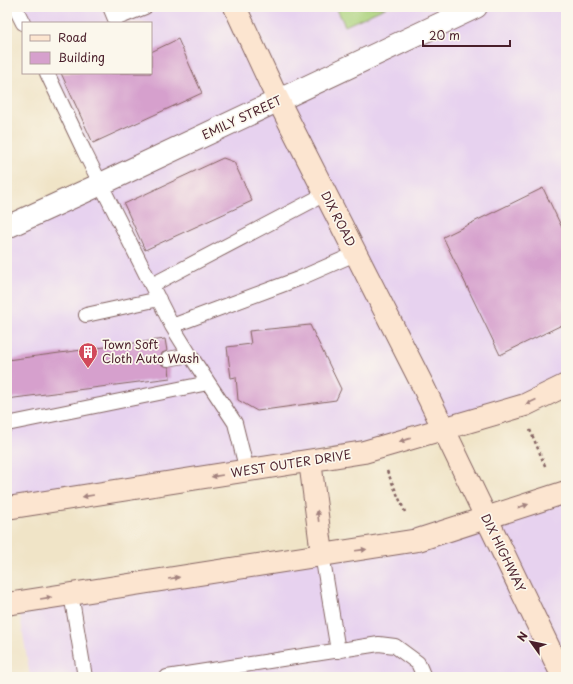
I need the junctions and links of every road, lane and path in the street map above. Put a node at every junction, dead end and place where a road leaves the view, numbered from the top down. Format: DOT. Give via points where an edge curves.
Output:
graph roads {
  1 [pos="15,7"];
  2 [pos="110,7"];
  3 [pos="145,7"];
  4 [pos="235,7"];
  5 [pos="473,8"];
  6 [pos="22,22"];
  7 [pos="47,74"];
  8 [pos="278,100"];
  9 [pos="101,184"];
  10 [pos="325,194"];
  11 [pos="7,227"];
  12 [pos="355,254"];
  13 [pos="152,285"];
  14 [pos="159,299"];
  15 [pos="86,315"];
  16 [pos="172,326"];
  17 [pos="190,355"];
  18 [pos="168,359"];
  19 [pos="208,383"];
  20 [pos="566,385"];
  21 [pos="7,424"];
  22 [pos="528,425"];
  23 [pos="443,430"];
  24 [pos="310,461"];
  25 [pos="546,468"];
  26 [pos="247,471"];
  27 [pos="387,471"];
  28 [pos="566,492"];
  29 [pos="7,508"];
  30 [pos="405,512"];
  31 [pos="486,518"];
  32 [pos="322,554"];
  33 [pos="71,594"];
  34 [pos="7,604"];
  35 [pos="338,650"];
  36 [pos="85,677"];
  37 [pos="167,677"];
  38 [pos="424,677"];
  39 [pos="563,677"];
  1 -- 6 [label="lane"];
  2 -- 3 [label="lane" via="115,19"];
  4 -- 8 [label="main road, DIX ROAD"];
  5 -- 8 [label="street, EMILY STREET"];
  7 -- 9 [label="lane"];
  8 -- 9 [label="street, EMILY STREET"];
  8 -- 10 [label="main road, DIX ROAD"];
  9 -- 11 [label="street, EMILY STREET"];
  9 -- 13 [label="lane"];
  10 -- 12 [label="main road, DIX ROAD"];
  10 -- 13 [label="lane"];
  12 -- 16 [label="lane" via="298,279"];
  12 -- 23 [label="main road, DIX ROAD"];
  13 -- 14 [label="lane"];
  14 -- 15 [label="lane"];
  14 -- 16 [label="lane"];
  16 -- 17 [label="lane"];
  17 -- 18 [label="lane"];
  17 -- 19 [label="lane"];
  19 -- 21 [label="lane"];
  19 -- 26 [label="lane" via="235,423"];
  20 -- 23 [label="main road, WEST OUTER DRIVE, one-way" via="525,405"];
  22 -- 25 [label="path"];
  23 -- 24 [label="main road, WEST OUTER DRIVE, one-way" via="364,452"];
  23 -- 31 [label="main road, DIX HIGHWAY"];
  24 -- 26 [label="main road, WEST OUTER DRIVE"];
  32 -- 24 [label="main road, one-way"];
  26 -- 29 [label="main road, WEST OUTER DRIVE, one-way"];
  27 -- 30 [label="path"];
  31 -- 28 [label="main road, one-way"];
  32 -- 31 [label="main road, one-way" via="418,540"];
  31 -- 39 [label="main road, DIX HIGHWAY"];
  33 -- 32 [label="main road, one-way"];
  32 -- 35 [label="lane"];
  34 -- 33 [label="main road, one-way"];
  33 -- 36 [label="lane"];
  35 -- 37 [label="lane"];
  35 -- 38 [label="lane" via="379,644 395,646 418,663"];
}
